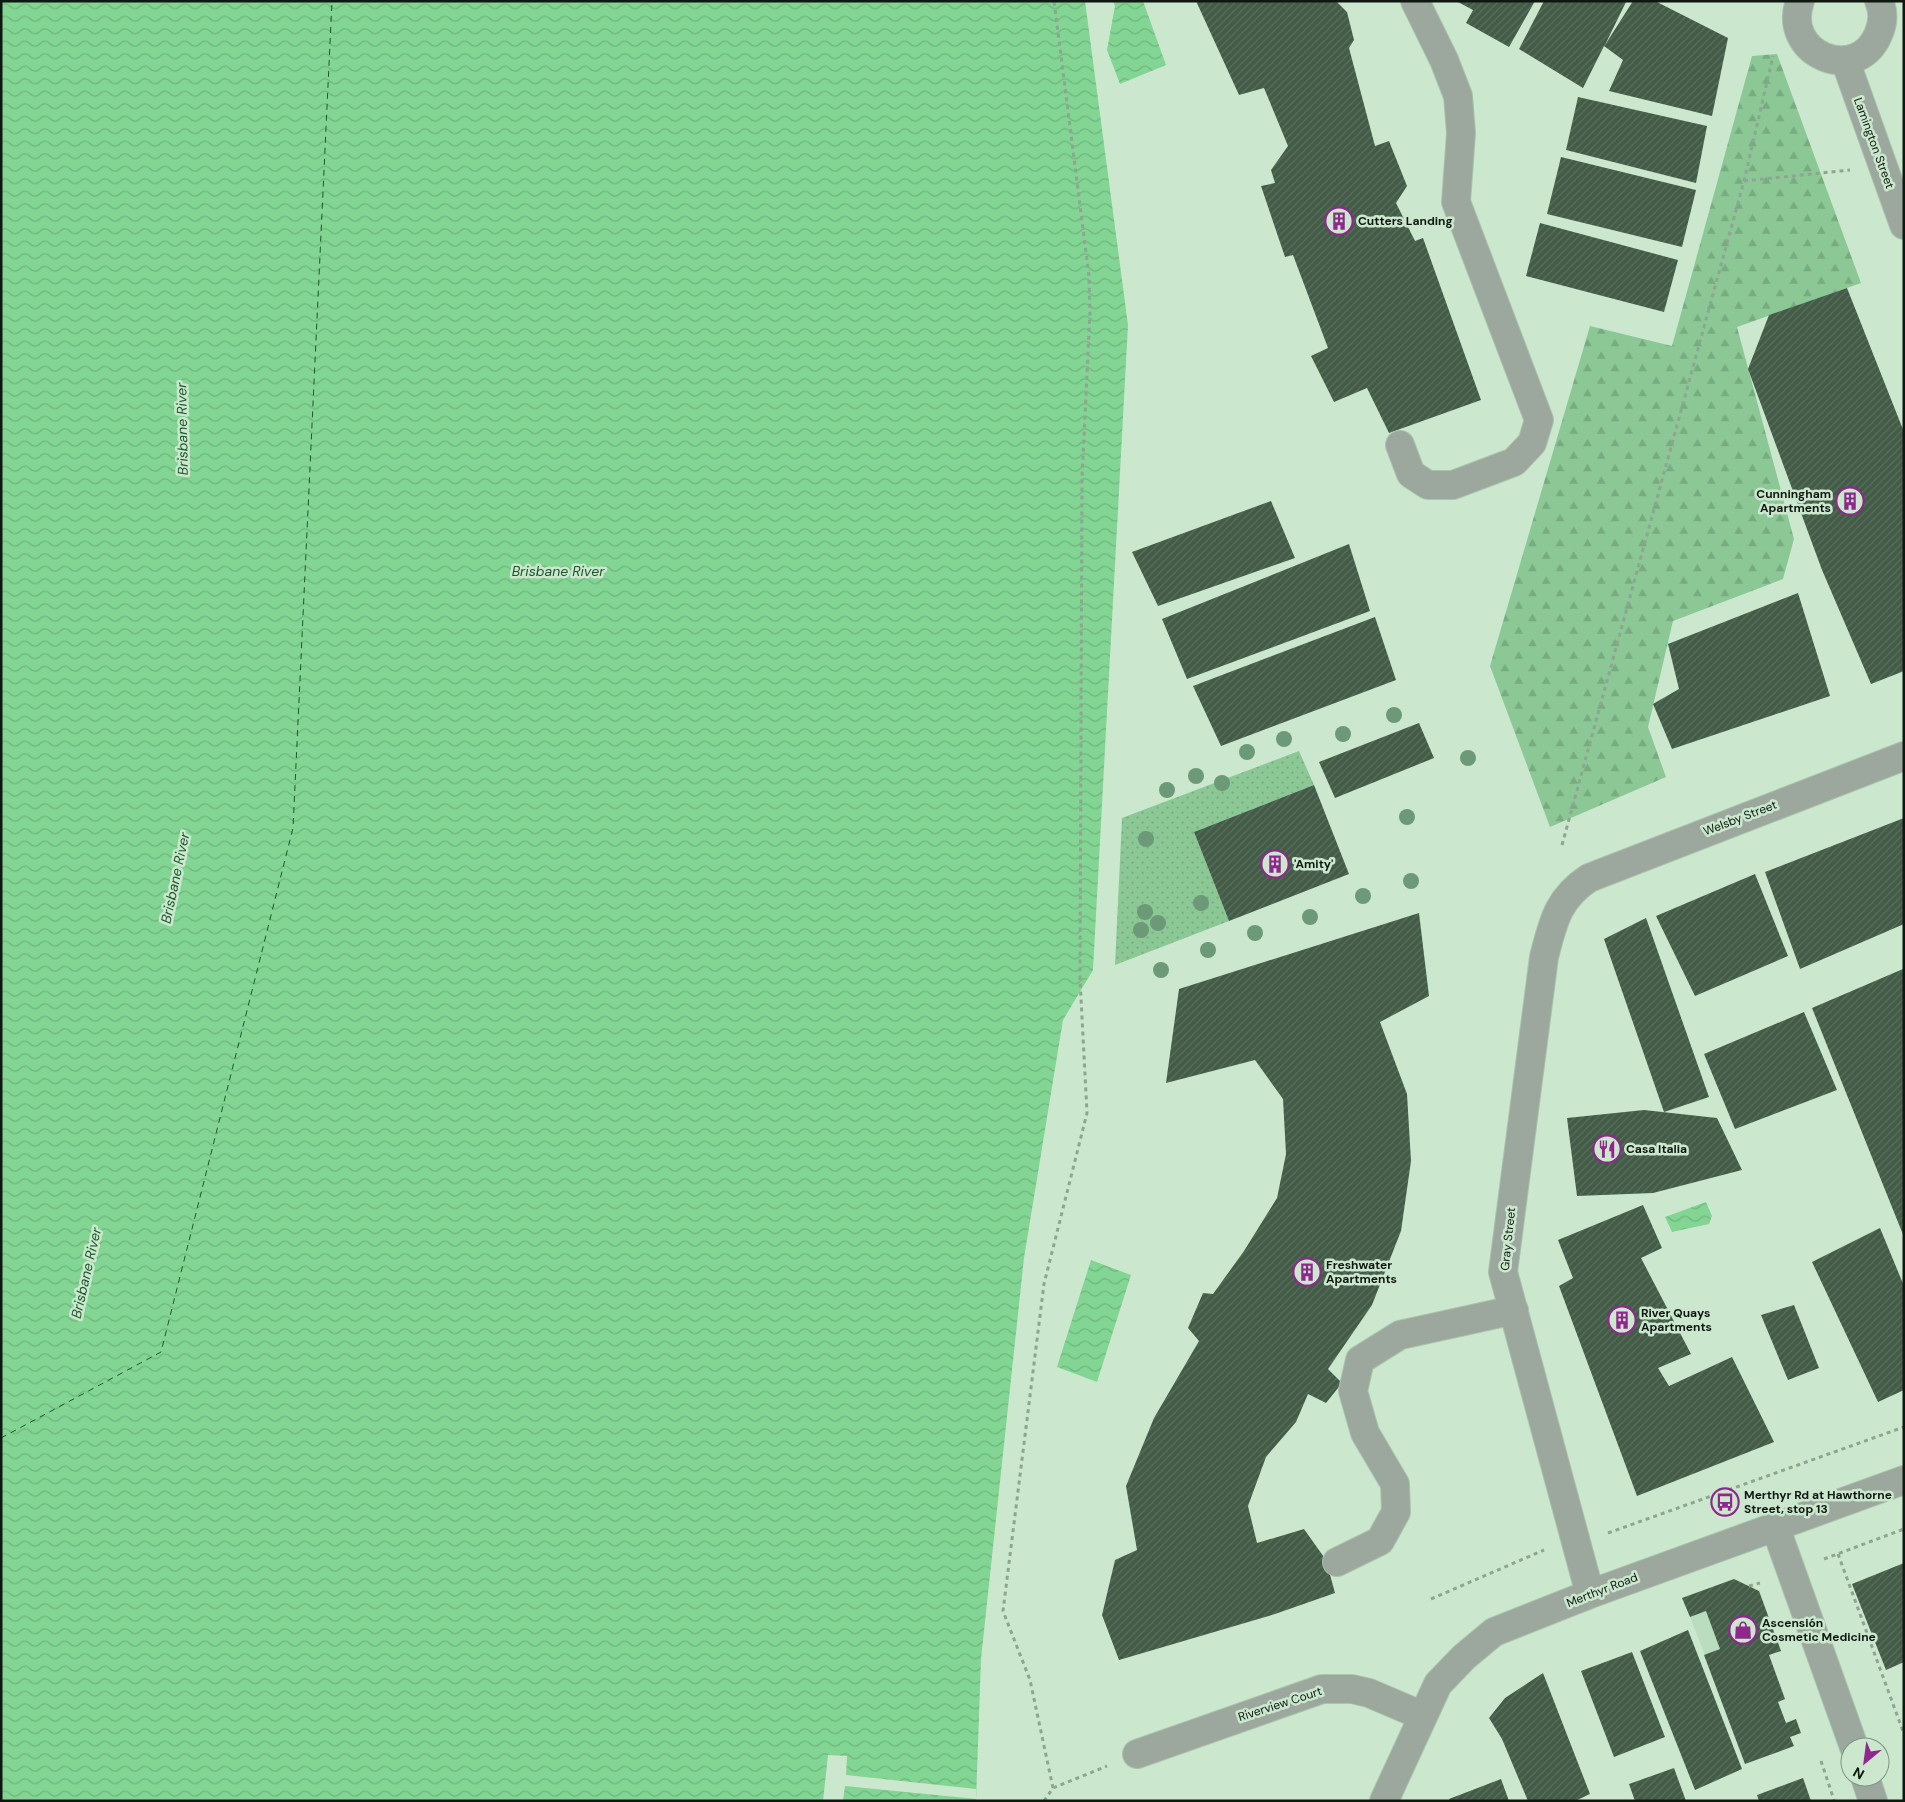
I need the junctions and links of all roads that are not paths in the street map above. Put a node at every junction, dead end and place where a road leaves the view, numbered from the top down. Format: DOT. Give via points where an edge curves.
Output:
graph roads {
  1 [pos="1415,1"];
  2 [pos="1883,2"];
  3 [pos="1792,4"];
  4 [pos="1844,60"];
  5 [pos="1904,225"];
  6 [pos="1400,445"];
  7 [pos="1904,756"];
  8 [pos="1578,885"];
  9 [pos="1514,1310"];
  10 [pos="1904,1480"];
  11 [pos="1775,1526"];
  12 [pos="1337,1562"];
  13 [pos="1590,1594"];
  14 [pos="1423,1716"];
  15 [pos="1850,1737"];
  16 [pos="1137,1754"];
  17 [pos="1868,1787"];
  18 [pos="1384,1801"];
  19 [pos="1873,1801"];
  1 -- 6 [label="street" via="1458,96 1460,133 1456,202 1540,420 1532,443 1514,462 1452,485 1428,485 1411,474"];
  2 -- 4 [label="street" via="1881,29 1876,41 1868,50"];
  3 -- 4 [label="street" via="1801,35 1808,46 1818,55"];
  4 -- 5 [label="street, Lamington Street"];
  7 -- 8 [label="street, Welsby Street" via="1633,859"];
  8 -- 9 [label="street, Gray Street" via="1555,913 1544,957 1503,1272"];
  9 -- 12 [label="street" via="1400,1335 1360,1360 1352,1391 1365,1433 1395,1484 1396,1512 1380,1541"];
  9 -- 13 [label="street, Gray Street"];
  10 -- 11 [label="street, Merthyr Road"];
  11 -- 13 [label="street, Merthyr Road"];
  11 -- 15 [label="street"];
  13 -- 14 [label="street, Merthyr Road" via="1494,1632 1438,1684"];
  14 -- 16 [label="street, Riverview Court" via="1369,1693 1352,1689 1322,1689"];
  14 -- 18 [label="street, Merthyr Road"];
  17 -- 19 [label="street"];
}
